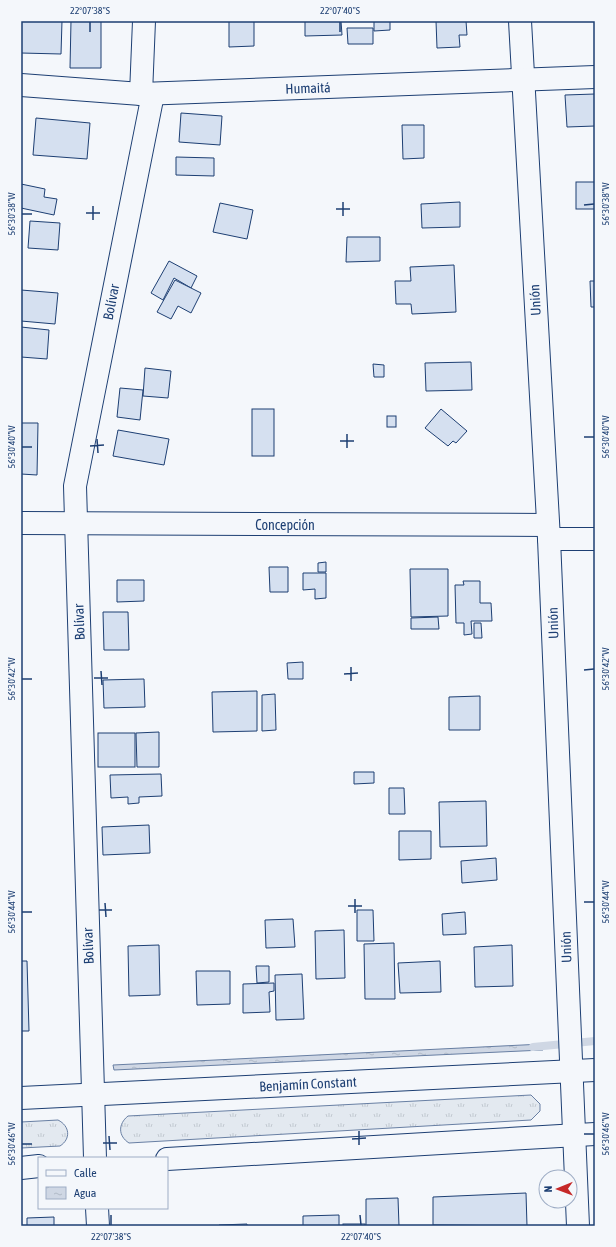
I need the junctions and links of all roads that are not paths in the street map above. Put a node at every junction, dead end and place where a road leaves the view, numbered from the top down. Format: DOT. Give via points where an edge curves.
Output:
graph roads {
  1 [pos="144,21"];
  2 [pos="520,21"];
  3 [pos="595,77"];
  4 [pos="522,80"];
  5 [pos="21,85"];
  6 [pos="147,94"];
  7 [pos="21,523"];
  8 [pos="76,524"];
  9 [pos="549,532"];
  10 [pos="595,539"];
  11 [pos="595,1070"];
  12 [pos="571,1071"];
  13 [pos="92,1095"];
  14 [pos="21,1098"];
  15 [pos="584,1135"];
  16 [pos="95,1157"];
  17 [pos="168,1159"];
  18 [pos="38,1166"];
  19 [pos="21,1168"];
  20 [pos="97,1209"];
  21 [pos="98,1226"];
  22 [pos="578,1226"];
  1 -- 6 [label="street, Bolívar"];
  2 -- 4 [label="street, Unión"];
  3 -- 4 [label="street, Humaitá"];
  4 -- 6 [label="street, Humaitá"];
  4 -- 9 [label="street, Unión"];
  5 -- 6 [label="street, Humaitá"];
  6 -- 8 [label="street, Bolívar" via="75,486"];
  7 -- 8 [label="street, Concepción"];
  8 -- 9 [label="street, Concepción"];
  8 -- 13 [label="street, Bolívar"];
  9 -- 10 [label="street, Concepción"];
  9 -- 12 [label="street, Unión"];
  11 -- 12 [label="street, Benjamín Constant"];
  12 -- 13 [label="street, Benjamín Constant"];
  12 -- 15 [label="street, Unión"];
  13 -- 14 [label="street, Benjamín Constant"];
  13 -- 16 [label="street, Bolívar"];
  15 -- 17 [label="street"];
  15 -- 22 [label="street, Unión"];
  18 -- 19 [label="street"];
  20 -- 21 [label="street"];
}
